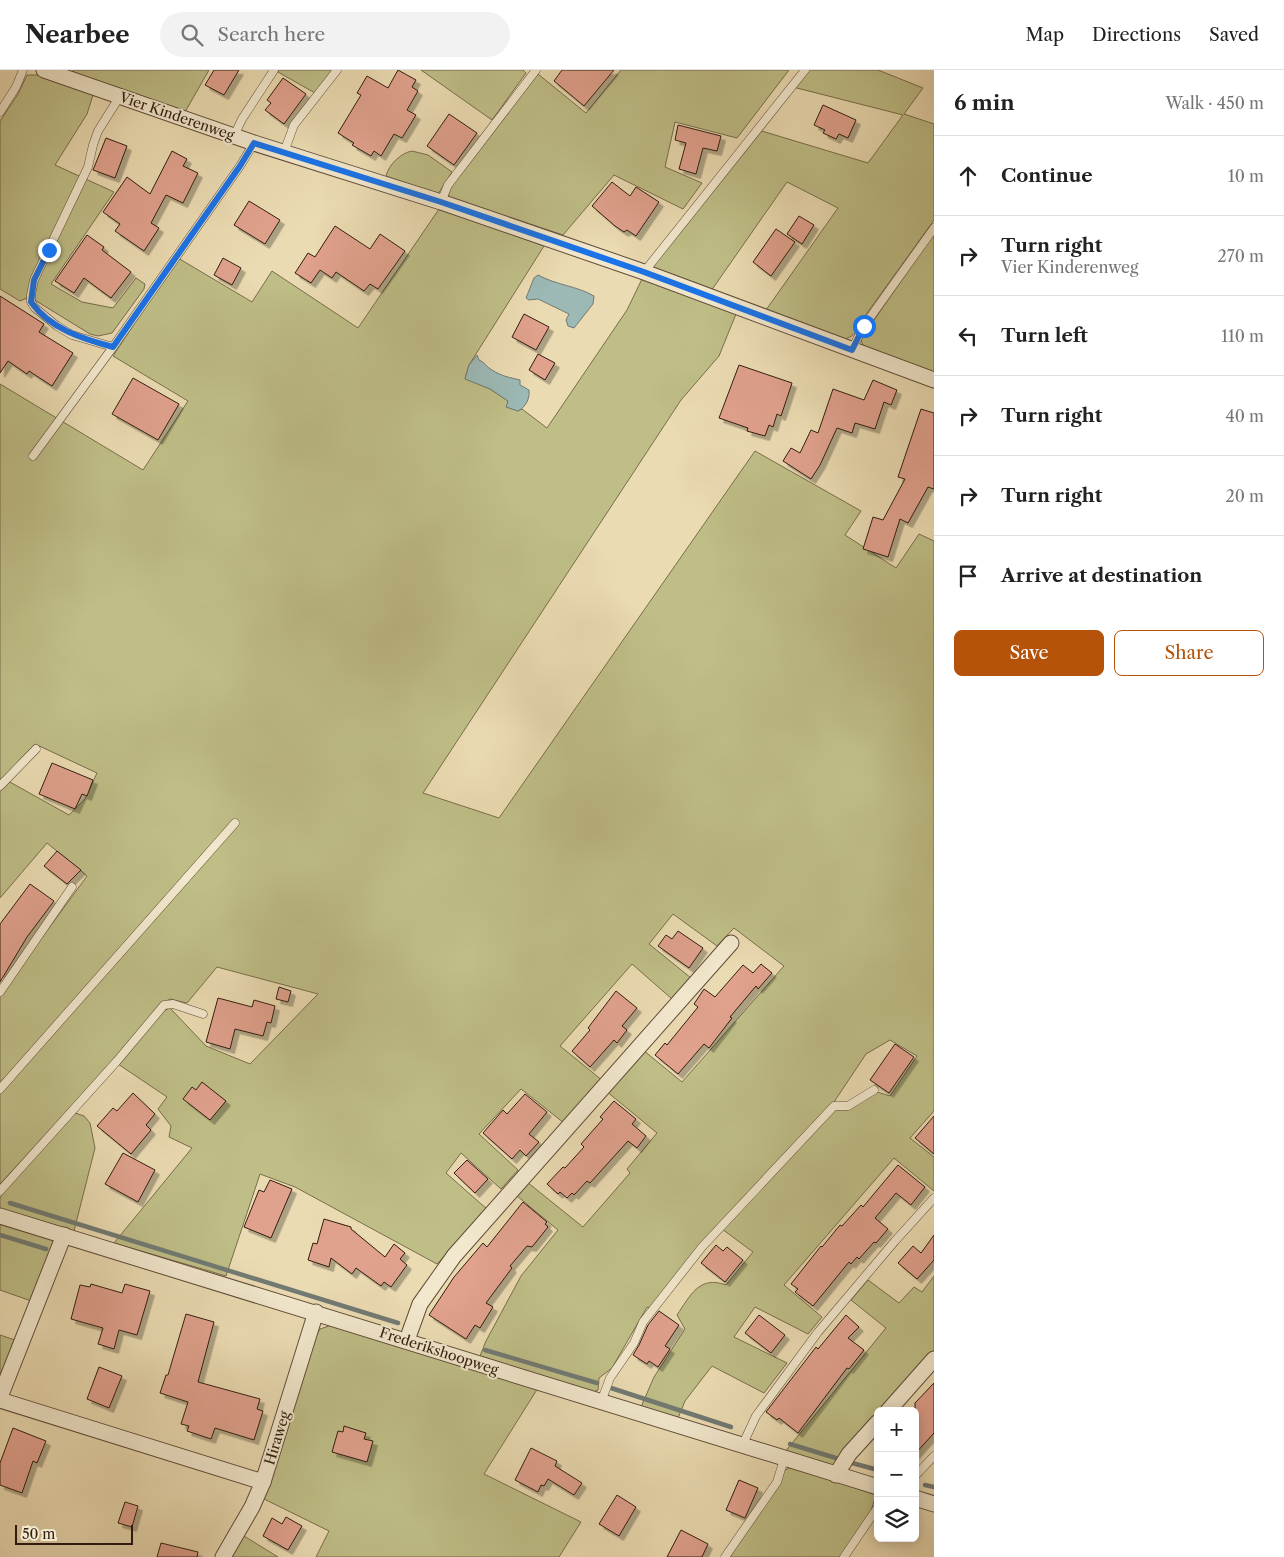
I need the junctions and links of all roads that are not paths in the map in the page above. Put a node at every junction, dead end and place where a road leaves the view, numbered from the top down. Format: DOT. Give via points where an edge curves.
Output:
graph roads {
  1 [pos="23,70"];
  2 [pos="44,70"];
  3 [pos="274,70"];
  4 [pos="337,70"];
  5 [pos="536,70"];
  6 [pos="805,70"];
  7 [pos="120,96"];
  8 [pos="0,112"];
  9 [pos="234,136"];
  10 [pos="254,143"];
  11 [pos="284,152"];
  12 [pos="441,202"];
  13 [pos="934,228"];
  14 [pos="644,272"];
  15 [pos="113,347"];
  16 [pos="852,350"];
  17 [pos="934,380"];
  18 [pos="33,456"];
  19 [pos="36,749"];
  20 [pos="0,786"];
  21 [pos="235,823"];
  22 [pos="72,887"];
  23 [pos="730,943"];
  24 [pos="0,992"];
  25 [pos="203,1014"];
  26 [pos="0,1089"];
  27 [pos="874,1090"];
  28 [pos="0,1191"];
  29 [pos="934,1198"];
  30 [pos="0,1216"];
  31 [pos="64,1236"];
  32 [pos="316,1312"];
  33 [pos="406,1340"];
  34 [pos="934,1359"];
  35 [pos="0,1398"];
  36 [pos="601,1402"];
  37 [pos="892,1407"];
  38 [pos="874,1426"];
  39 [pos="742,1446"];
  40 [pos="934,1456"];
  41 [pos="784,1459"];
  42 [pos="919,1472"];
  43 [pos="836,1474"];
  44 [pos="263,1482"];
  45 [pos="874,1486"];
  46 [pos="919,1499"];
  47 [pos="934,1504"];
  48 [pos="874,1512"];
  49 [pos="222,1557"];
  50 [pos="725,1557"];
  51 [pos="844,1557"];
  1 -- 8 [label="lane"];
  2 -- 7 [label="street, Vier Kinderenweg"];
  3 -- 9 [label="lane"];
  4 -- 11 [label="lane" via="294,125"];
  5 -- 12 [label="lane" via="448,184"];
  6 -- 14 [label="lane"];
  7 -- 9 [label="street, Vier Kinderenweg"];
  7 -- 15 [label="lane" via="98,131 88,167 34,280 31,295 35,308 57,326 72,335"];
  9 -- 10 [label="street, Vier Kinderenweg"];
  10 -- 11 [label="street, Vier Kinderenweg"];
  10 -- 15 [label="lane"];
  11 -- 12 [label="street, Vier Kinderenweg"];
  12 -- 14 [label="street, Vier Kinderenweg"];
  13 -- 16 [label="lane" via="864,326"];
  14 -- 16 [label="street, Vier Kinderenweg"];
  15 -- 18 [label="lane"];
  16 -- 17 [label="street, Vier Kinderenweg"];
  19 -- 20 [label="lane"];
  21 -- 26 [label="lane"];
  22 -- 24 [label="lane"];
  23 -- 33 [label="street" via="454,1256 420,1304"];
  25 -- 28 [label="lane" via="182,1006 164,1005 118,1061"];
  27 -- 36 [label="lane" via="848,1106 834,1106 702,1247 642,1322 634,1344 610,1378"];
  29 -- 39 [label="lane" via="818,1332 756,1416"];
  30 -- 31 [label="street, Frederikshoopweg"];
  31 -- 32 [label="street, Frederikshoopweg"];
  31 -- 35 [label="street"];
  32 -- 33 [label="street, Frederikshoopweg"];
  32 -- 44 [label="street, Hiraweg"];
  33 -- 36 [label="street, Frederikshoopweg"];
  34 -- 37 [label="street"];
  35 -- 44 [label="street"];
  36 -- 39 [label="street, Frederikshoopweg"];
  38 -- 43 [label="street" via="848,1454"];
  39 -- 41 [label="street, Frederikshoopweg"];
  40 -- 42 [label="lane"];
  41 -- 43 [label="street, Frederikshoopweg"];
  41 -- 50 [label="lane" via="776,1482"];
  43 -- 45 [label="street, Frederikshoopweg"];
  44 -- 49 [label="street, Hiraweg"];
  46 -- 47 [label="street"];
  48 -- 51 [label="lane"];
}
